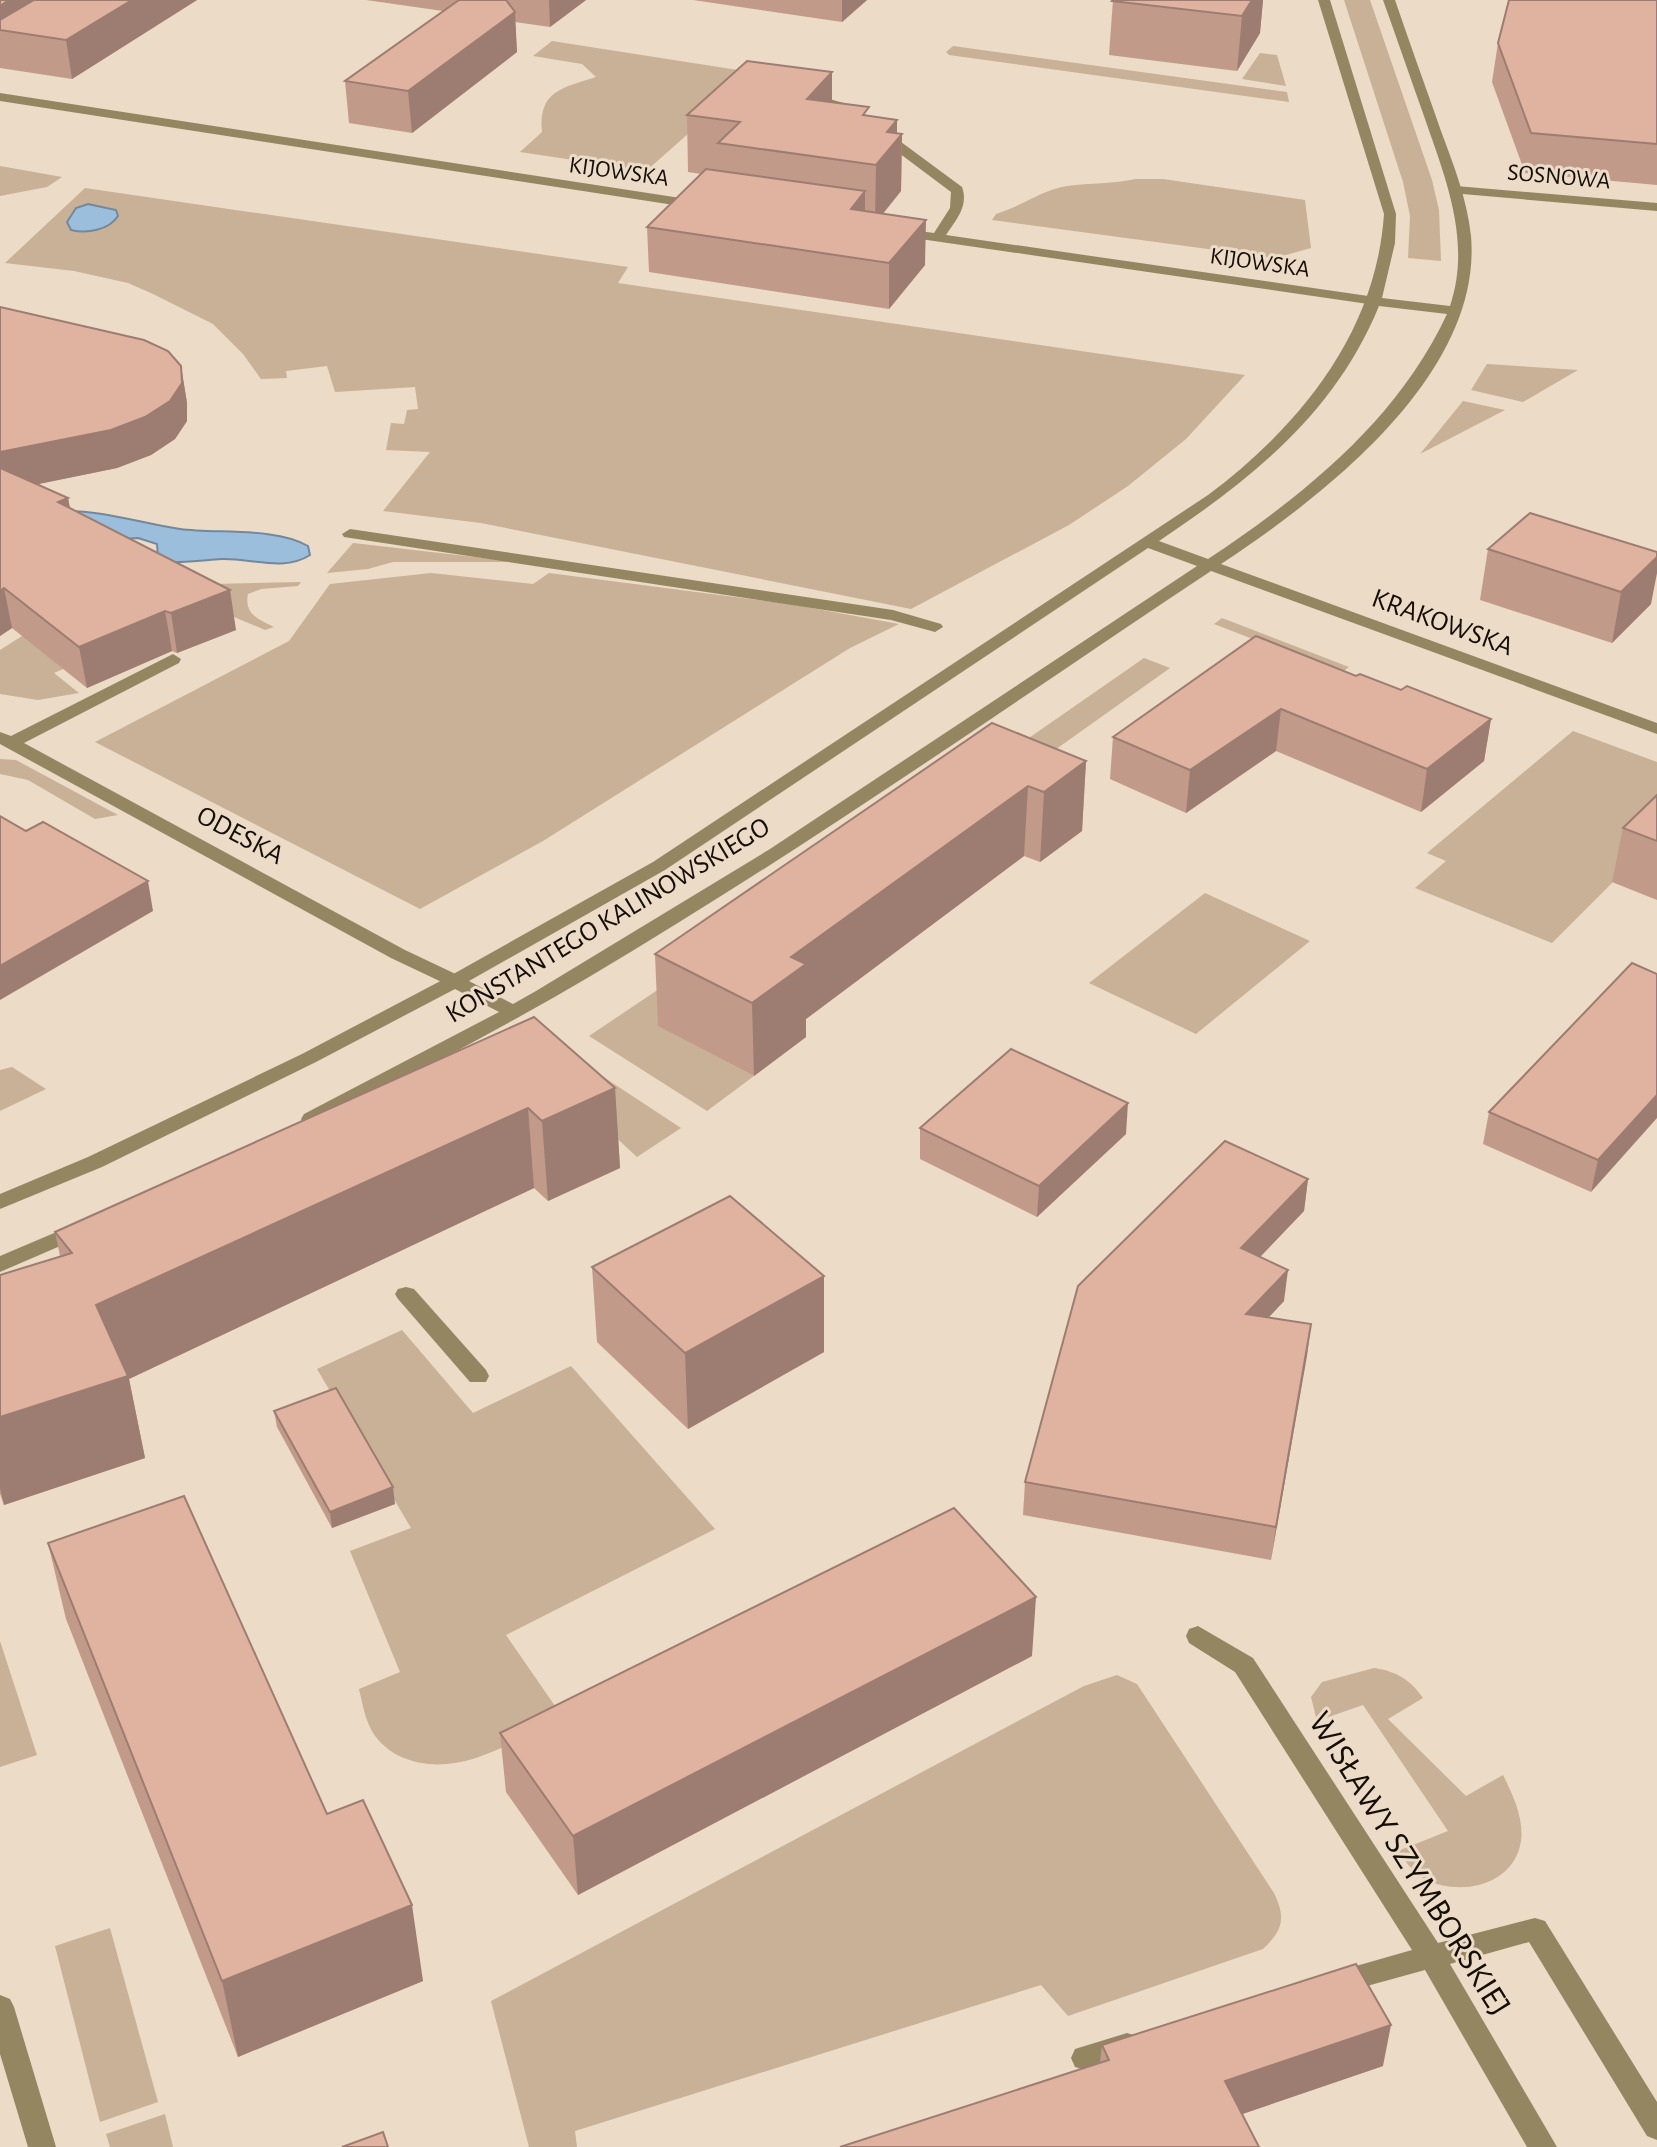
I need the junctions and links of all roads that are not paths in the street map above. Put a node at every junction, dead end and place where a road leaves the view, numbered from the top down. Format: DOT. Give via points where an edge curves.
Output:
graph roads {
  1 [pos="1324,0"];
  2 [pos="1389,0"];
  3 [pos="793,92"];
  4 [pos="0,97"];
  5 [pos="1456,190"];
  6 [pos="717,207"];
  7 [pos="1657,207"];
  8 [pos="890,231"];
  9 [pos="938,237"];
  10 [pos="1375,301"];
  11 [pos="1455,311"];
  12 [pos="350,534"];
  13 [pos="1147,542"];
  14 [pos="1210,564"];
  15 [pos="935,627"];
  16 [pos="173,659"];
  17 [pos="1657,729"];
  18 [pos="6,740"];
  19 [pos="455,981"];
  20 [pos="513,1012"];
  21 [pos="287,1131"];
  22 [pos="0,1202"];
  23 [pos="97,1222"];
  24 [pos="0,1265"];
  25 [pos="406,1294"];
  26 [pos="478,1376"];
  27 [pos="1198,1636"];
  28 [pos="1431,1956"];
  29 [pos="1319,1988"];
  30 [pos="0,2007"];
  31 [pos="1158,2036"];
  32 [pos="1085,2058"];
  33 [pos="1657,2127"];
  34 [pos="42,2147"];
  35 [pos="1543,2147"];
  1 -- 10 [label="street, KONSTANTEGO KALINOWSKIEGO" via="1390,214 1387,264"];
  2 -- 5 [label="street, KONSTANTEGO KALINOWSKIEGO"];
  3 -- 9 [label="street" via="840,104 957,190 957,207"];
  4 -- 6 [label="street, KIJOWSKA"];
  5 -- 7 [label="street, SOSNOWA"];
  5 -- 11 [label="street, KONSTANTEGO KALINOWSKIEGO" via="1465,245"];
  8 -- 9 [label="street, KIJOWSKA"];
  9 -- 10 [label="street, KIJOWSKA"];
  10 -- 11 [label="street, KIJOWSKA"];
  10 -- 13 [label="street, KONSTANTEGO KALINOWSKIEGO" via="1355,346 1274,449"];
  11 -- 14 [label="street, KONSTANTEGO KALINOWSKIEGO" via="1423,372 1362,443 1278,518"];
  12 -- 15 [label="street" via="893,615"];
  13 -- 14 [label="street, KRAKOWSKA"];
  13 -- 19 [label="street, KONSTANTEGO KALINOWSKIEGO" via="659,866"];
  14 -- 17 [label="street, KRAKOWSKA"];
  14 -- 20 [label="street, KONSTANTEGO KALINOWSKIEGO" via="720,888"];
  16 -- 18 [label="street"];
  18 -- 19 [label="street, ODESKA"];
  19 -- 20 [label="street, ODESKA"];
  19 -- 22 [label="street, KONSTANTEGO KALINOWSKIEGO" via="202,1111"];
  20 -- 21 [label="street, KONSTANTEGO KALINOWSKIEGO"];
  23 -- 24 [label="street"];
  25 -- 26 [label="street"];
  27 -- 28 [label="street, WISŁAWY SZYMBORSKIEJ" via="1244,1665"];
  28 -- 29 [label="street"];
  28 -- 33 [label="street" via="1535,1929"];
  28 -- 35 [label="street, WISŁAWY SZYMBORSKIEJ"];
  30 -- 34 [label="street"];
  31 -- 32 [label="street"];
}
